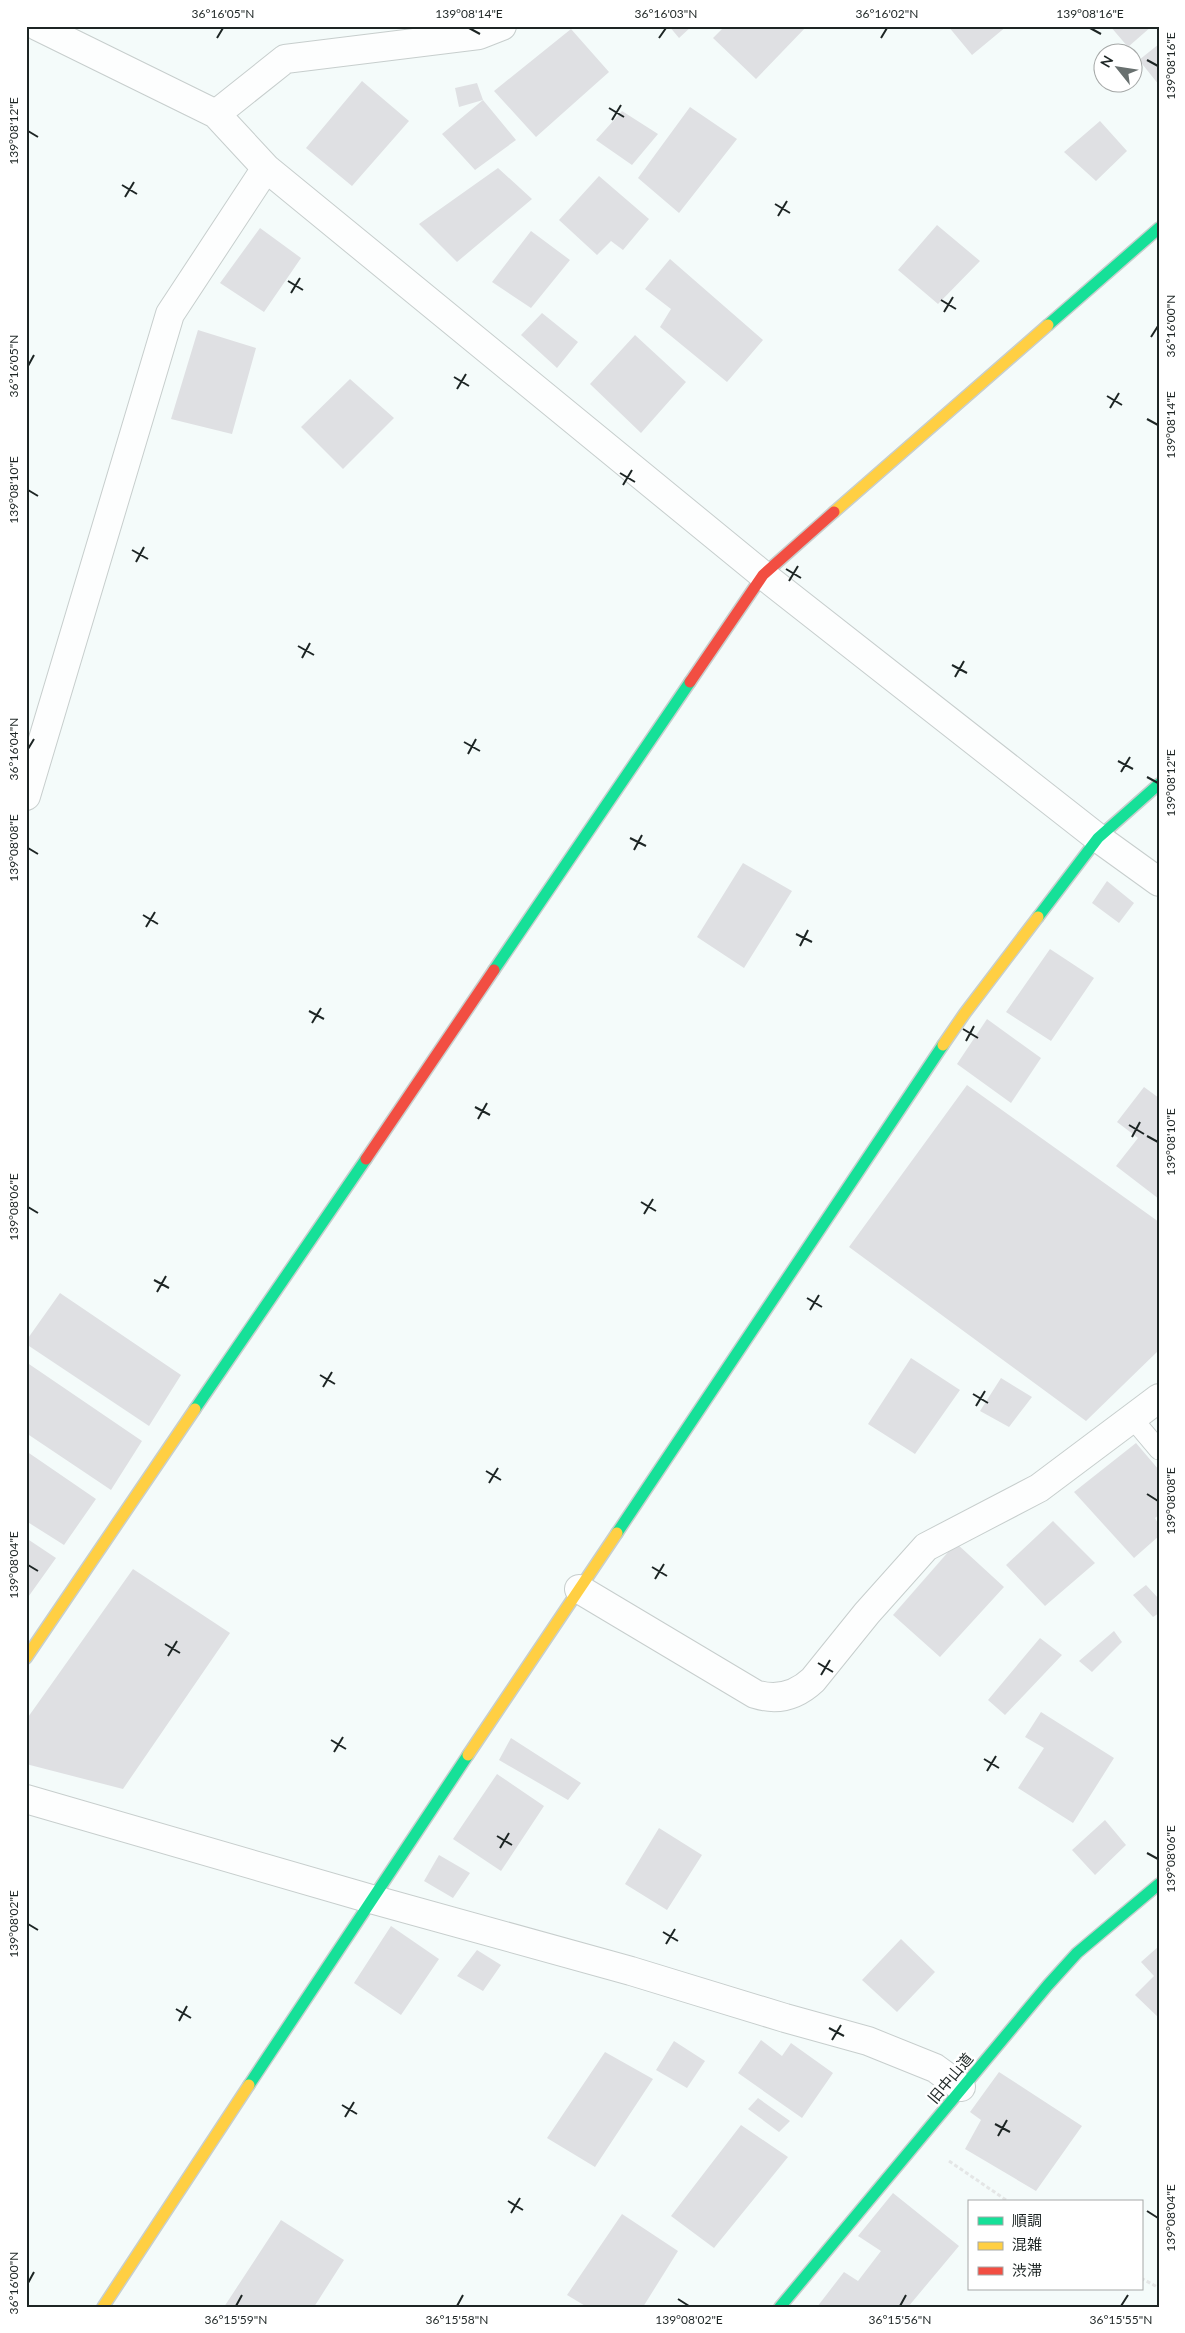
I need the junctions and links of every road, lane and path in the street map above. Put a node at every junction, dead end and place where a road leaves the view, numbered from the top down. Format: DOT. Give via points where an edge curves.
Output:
graph roads {
  1 [pos="37,26"];
  2 [pos="502,26"];
  3 [pos="394,36"];
  4 [pos="216,114"];
  5 [pos="266,168"];
  6 [pos="1159,228"];
  7 [pos="762,575"];
  8 [pos="1159,784"];
  9 [pos="26,796"];
  10 [pos="1098,838"];
  11 [pos="1159,882"];
  12 [pos="1159,1398"];
  13 [pos="1132,1418"];
  14 [pos="1159,1450"];
  15 [pos="579,1589"];
  16 [pos="26,1658"];
  17 [pos="26,1799"];
  18 [pos="1159,1884"];
  19 [pos="371,1899"];
  20 [pos="962,2086"];
  21 [pos="917,2140"];
  22 [pos="1007,2200"];
  23 [pos="1142,2279"];
  24 [pos="1159,2288"];
  25 [pos="103,2307"];
  26 [pos="780,2307"];
  1 -- 4 [label="street"];
  2 -- 3 [label="street" via="479,35"];
  3 -- 4 [label="street" via="285,59"];
  4 -- 5 [label="street"];
  5 -- 7 [label="street"];
  5 -- 9 [label="street" via="170,314"];
  6 -- 7 [label="street"];
  7 -- 10 [label="street"];
  7 -- 16 [label="street"];
  8 -- 10 [label="street"];
  10 -- 11 [label="street"];
  10 -- 15 [label="street" via="965,1013"];
  12 -- 13 [label="street"];
  13 -- 14 [label="lane"];
  13 -- 15 [label="street" via="1039,1488 926,1547 867,1613 814,1680 804,1689 780,1698 755,1694"];
  15 -- 19 [label="street"];
  17 -- 19 [label="street"];
  18 -- 20 [label="street, 旧中山道" via="1077,1953"];
  19 -- 20 [label="street" via="868,2041 935,2068"];
  19 -- 25 [label="street"];
  20 -- 21 [label="street, 旧中山道"];
  21 -- 22 [label="path"];
  21 -- 26 [label="street, 旧中山道"];
  23 -- 24 [label="path"];
}
